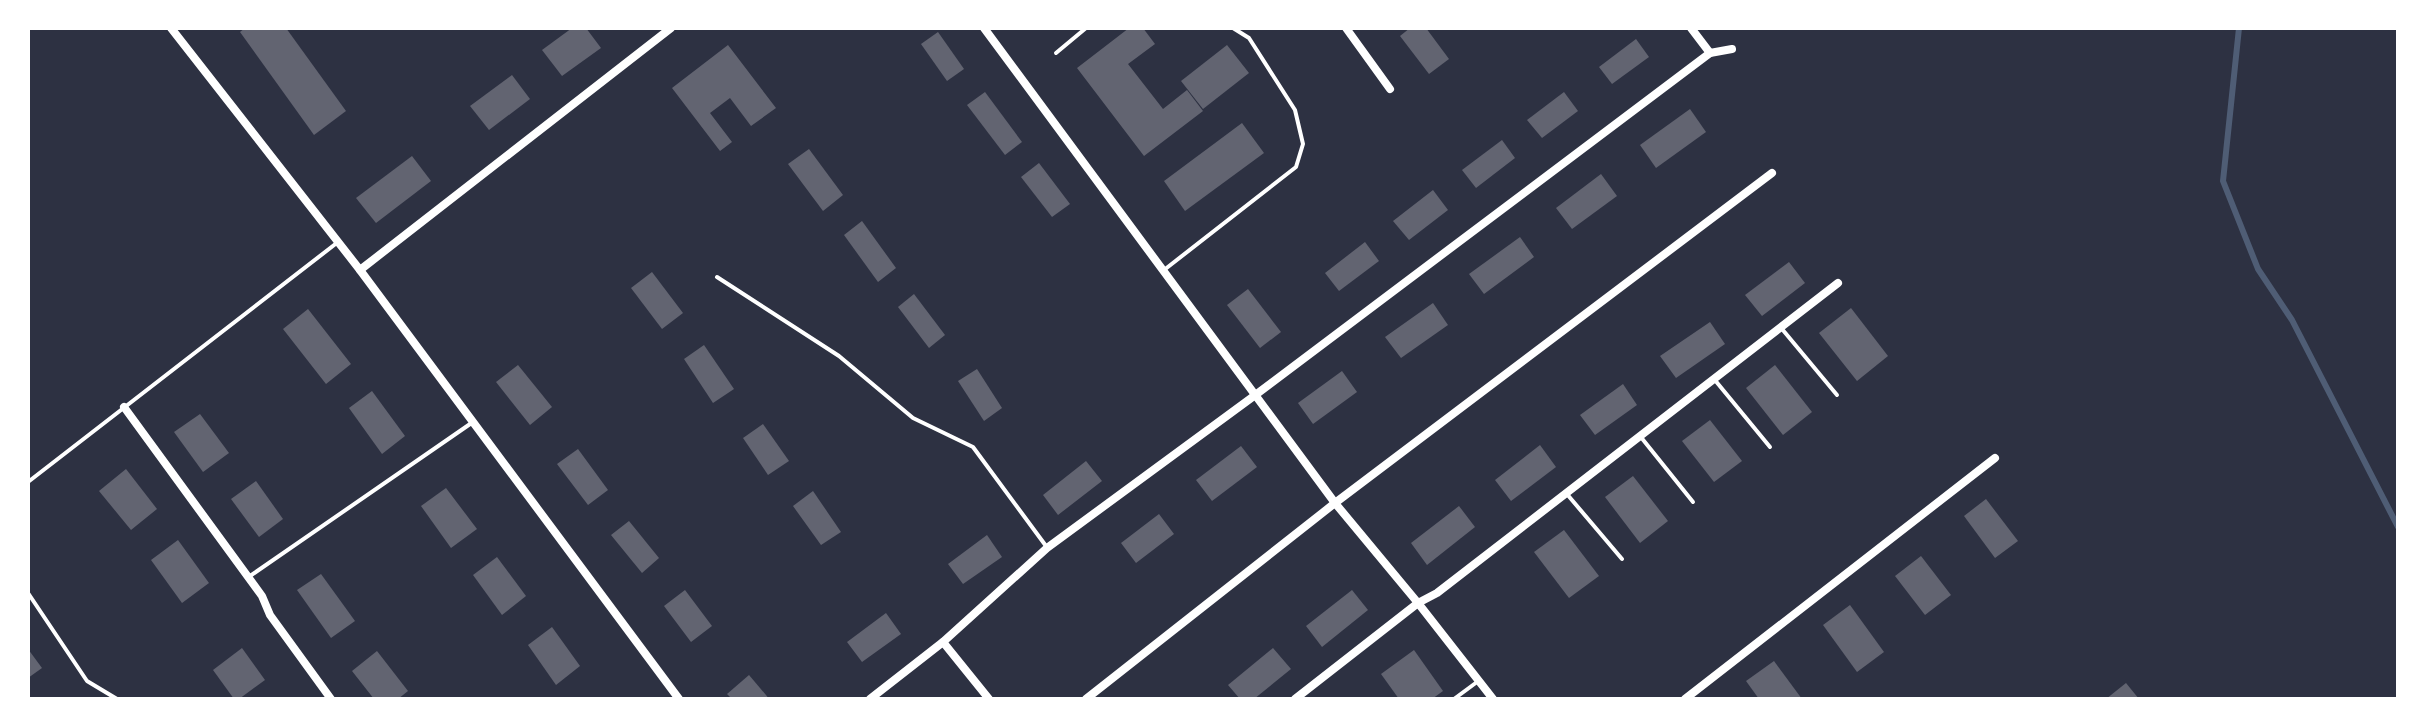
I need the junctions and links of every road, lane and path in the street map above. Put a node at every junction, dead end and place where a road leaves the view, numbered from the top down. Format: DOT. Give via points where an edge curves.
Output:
graph roads {
  1 [pos="171,28"];
  2 [pos="671,28"];
  3 [pos="984,28"];
  4 [pos="1086,28"];
  5 [pos="1233,28"];
  6 [pos="1346,28"];
  7 [pos="1691,28"];
  8 [pos="1732,49"];
  9 [pos="1056,53"];
  10 [pos="1710,53"];
  11 [pos="1390,89"];
  12 [pos="1772,173"];
  13 [pos="338,242"];
  14 [pos="360,270"];
  15 [pos="1164,270"];
  16 [pos="717,277"];
  17 [pos="1838,283"];
  18 [pos="1781,327"];
  19 [pos="1714,379"];
  20 [pos="1837,395"];
  21 [pos="1254,396"];
  22 [pos="124,407"];
  23 [pos="473,422"];
  24 [pos="1640,436"];
  25 [pos="1770,447"];
  26 [pos="1995,458"];
  27 [pos="28,482"];
  28 [pos="1566,493"];
  29 [pos="1693,502"];
  30 [pos="1335,503"];
  31 [pos="1047,548"];
  32 [pos="1622,559"];
  33 [pos="248,577"];
  34 [pos="28,593"];
  35 [pos="1418,603"];
  36 [pos="943,642"];
  37 [pos="1479,681"];
  38 [pos="117,699"];
  39 [pos="331,699"];
  40 [pos="679,699"];
  41 [pos="870,699"];
  42 [pos="989,699"];
  43 [pos="1086,699"];
  44 [pos="1295,699"];
  45 [pos="1454,699"];
  46 [pos="1493,699"];
  47 [pos="1685,699"];
  1 -- 13 [label="street"];
  2 -- 14 [label="street"];
  3 -- 15 [label="street"];
  4 -- 9 [label="lane"];
  5 -- 15 [label="lane" via="1249,38 1295,110 1303,144 1296,167"];
  6 -- 11 [label="street"];
  7 -- 10 [label="street"];
  8 -- 10 [label="street"];
  10 -- 21 [label="street"];
  12 -- 30 [label="street"];
  13 -- 14 [label="street"];
  13 -- 22 [label="lane"];
  14 -- 23 [label="street"];
  15 -- 21 [label="street"];
  16 -- 31 [label="lane" via="839,356 913,418 973,447"];
  17 -- 18 [label="street"];
  18 -- 19 [label="street"];
  18 -- 20 [label="lane"];
  19 -- 24 [label="street"];
  19 -- 25 [label="lane"];
  21 -- 30 [label="street"];
  21 -- 31 [label="street"];
  22 -- 27 [label="lane"];
  22 -- 33 [label="street"];
  23 -- 33 [label="lane"];
  23 -- 40 [label="street"];
  24 -- 28 [label="street"];
  24 -- 29 [label="lane"];
  26 -- 47 [label="street"];
  28 -- 32 [label="lane"];
  28 -- 35 [label="street"];
  30 -- 35 [label="street"];
  30 -- 43 [label="street"];
  31 -- 36 [label="street"];
  33 -- 39 [label="street"];
  34 -- 38 [label="lane" via="87,681"];
  35 -- 37 [label="street"];
  35 -- 44 [label="street"];
  36 -- 41 [label="street"];
  36 -- 42 [label="street"];
  37 -- 45 [label="lane"];
  37 -- 46 [label="street"];
}
